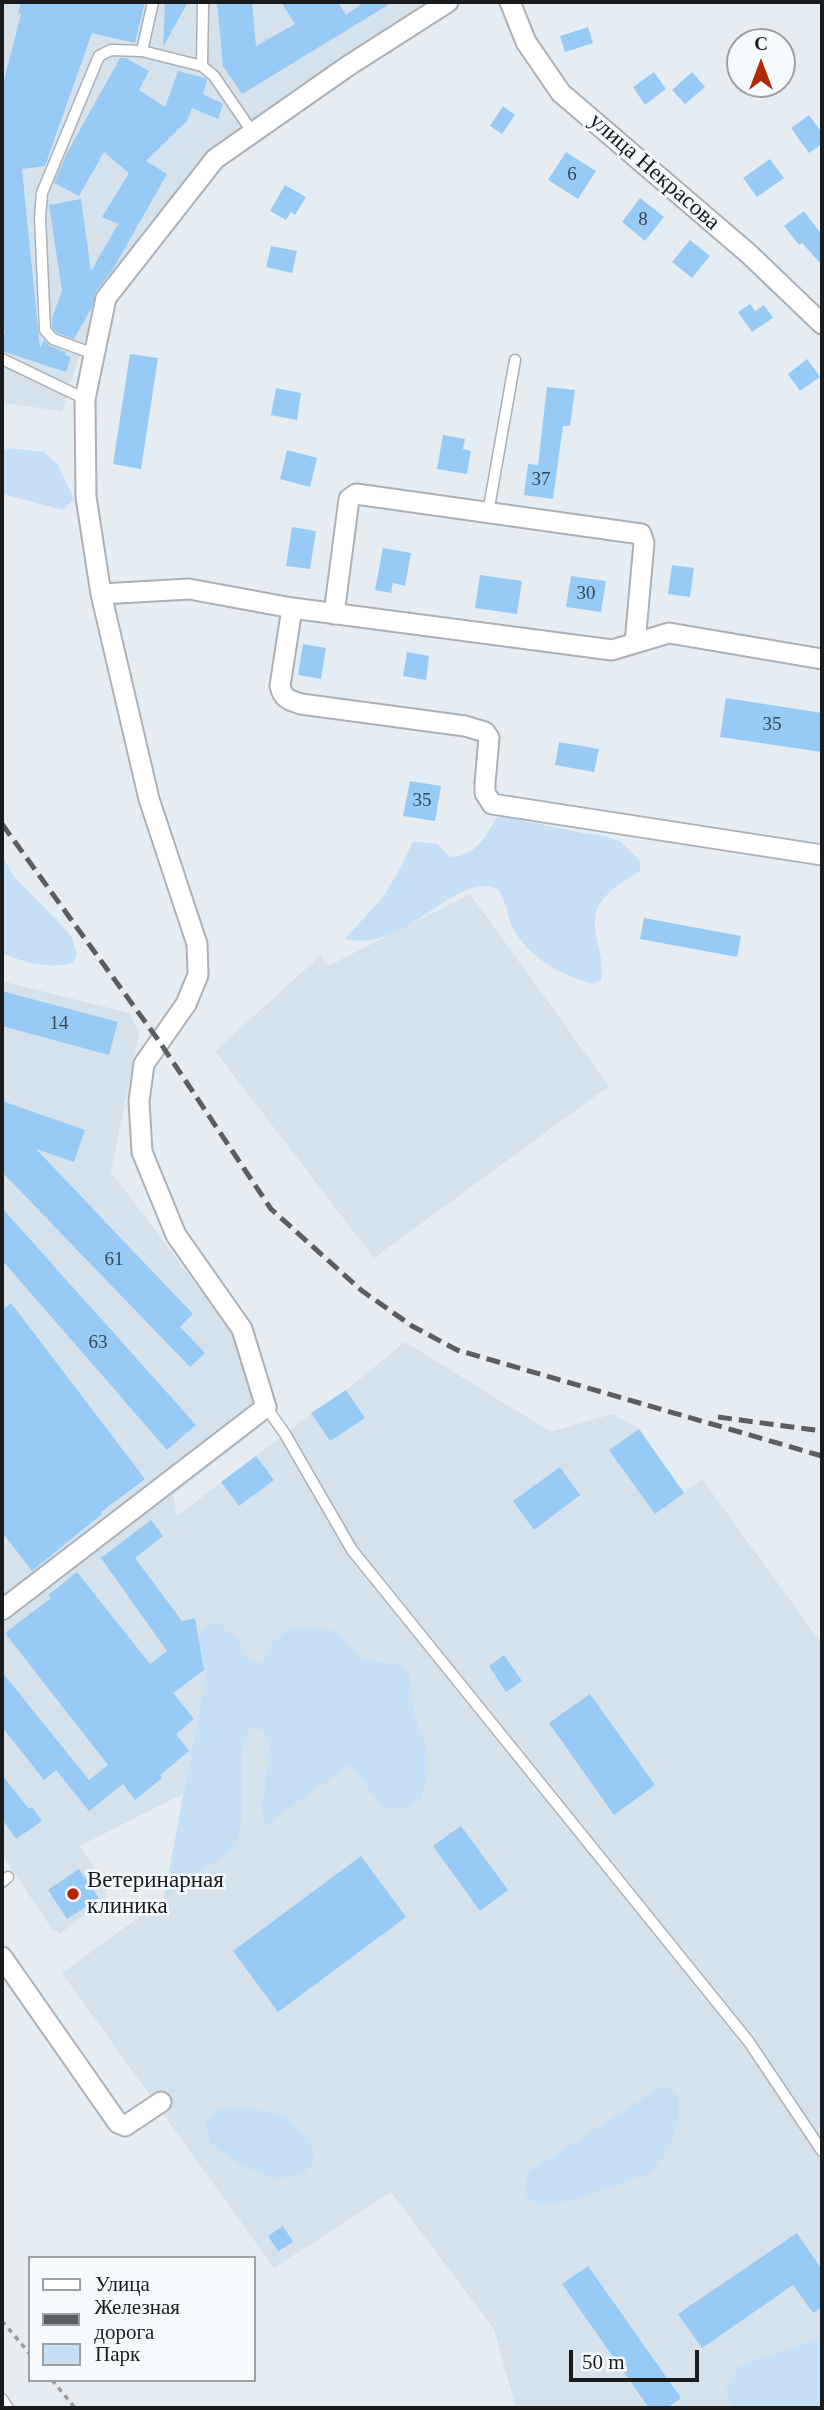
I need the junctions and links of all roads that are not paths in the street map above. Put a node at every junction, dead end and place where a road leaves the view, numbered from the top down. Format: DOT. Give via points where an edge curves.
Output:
graph roads {
  1 [pos="153,2"];
  2 [pos="203,2"];
  3 [pos="448,2"];
  4 [pos="510,2"];
  5 [pos="142,51"];
  6 [pos="202,66"];
  7 [pos="253,133"];
  8 [pos="822,324"];
  9 [pos="94,354"];
  10 [pos="2,359"];
  11 [pos="515,360"];
  12 [pos="85,399"];
  13 [pos="488,513"];
  14 [pos="101,594"];
  15 [pos="292,608"];
  16 [pos="334,614"];
  17 [pos="635,643"];
  18 [pos="822,659"];
  19 [pos="822,855"];
  20 [pos="266,1407"];
  21 [pos="2,1610"];
  22 [pos="2,1956"];
  23 [pos="161,2102"];
  24 [pos="822,2151"];
  25 [pos="2,2399"];
  26 [pos="8,2408"];
  1 -- 5 [label="lane"];
  2 -- 6 [label="lane"];
  3 -- 7 [label="street"];
  4 -- 8 [label="street, улица Некрасова" via="526,43 561,93 749,254"];
  5 -- 6 [label="lane"];
  5 -- 9 [label="lane" via="111,50 99,56 42,193 45,330 53,339"];
  6 -- 7 [label="lane"];
  7 -- 9 [label="street" via="215,159 106,298"];
  9 -- 12 [label="street"];
  10 -- 12 [label="lane"];
  11 -- 13 [label="lane"];
  12 -- 14 [label="street" via="86,497"];
  13 -- 16 [label="street" via="356,494 349,499"];
  13 -- 17 [label="street" via="641,534"];
  14 -- 15 [label="street" via="189,589"];
  14 -- 20 [label="street" via="149,799 197,944 198,975 186,1004 144,1064 139,1101 142,1153 176,1235 242,1329"];
  15 -- 16 [label="street"];
  15 -- 19 [label="street" via="280,686 286,699 485,732 489,737 485,793 492,804"];
  16 -- 17 [label="street" via="612,650"];
  17 -- 18 [label="street" via="669,633"];
  20 -- 21 [label="street"];
  20 -- 24 [label="lane" via="352,1550 748,2042"];
  22 -- 23 [label="street" via="118,2123 125,2126"];
  25 -- 26 [label="lane"];
}
